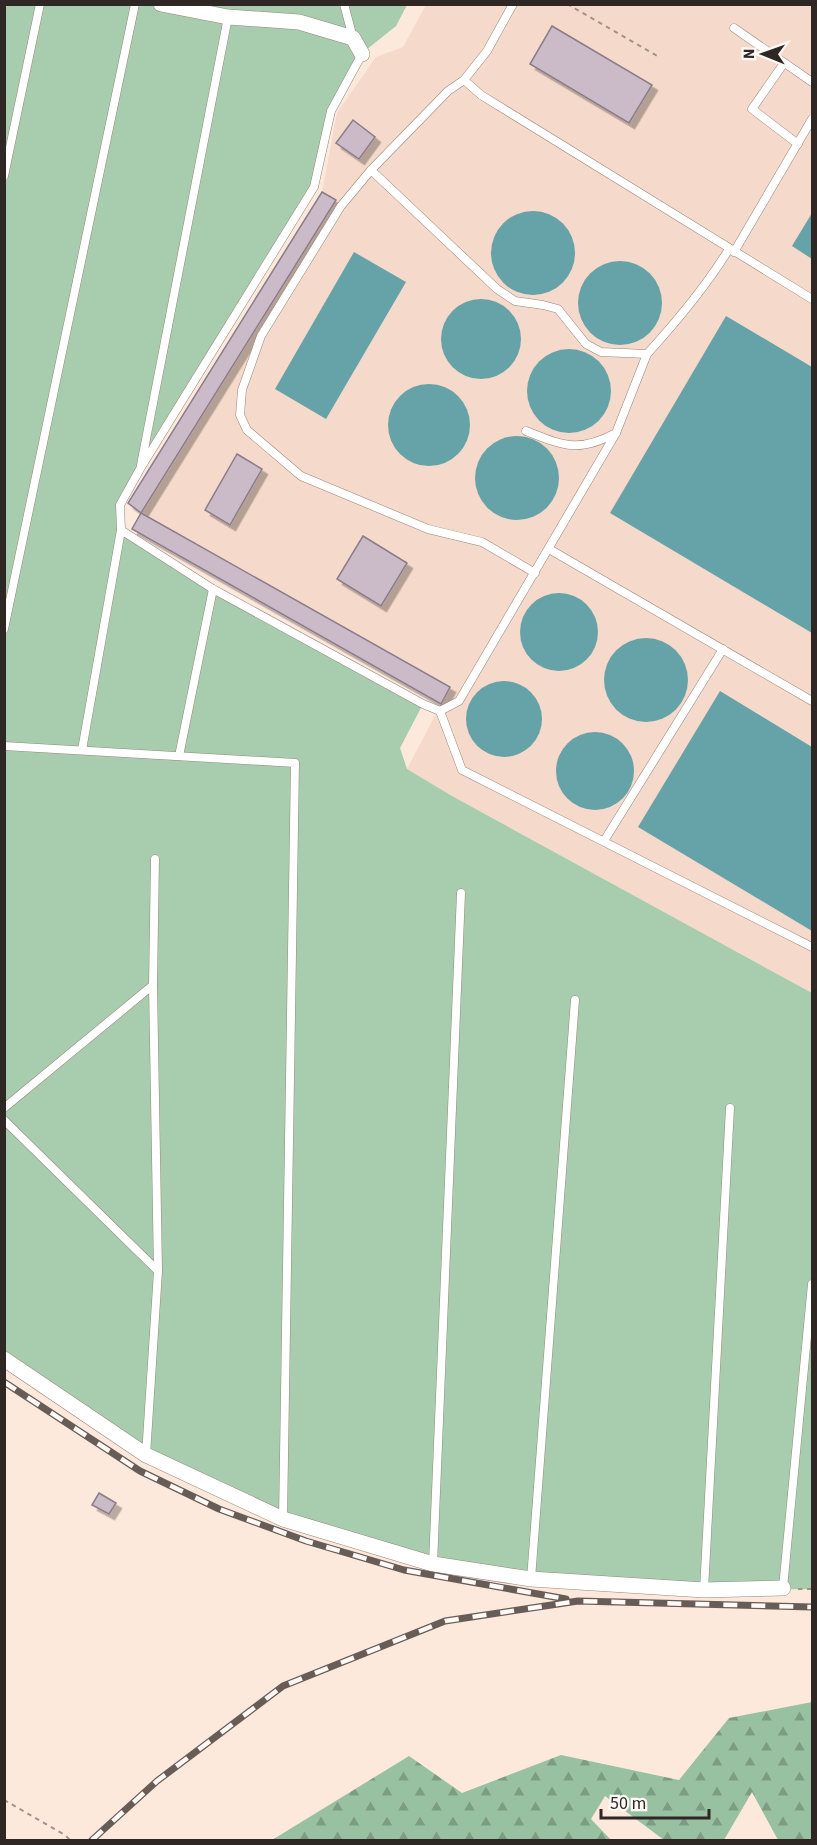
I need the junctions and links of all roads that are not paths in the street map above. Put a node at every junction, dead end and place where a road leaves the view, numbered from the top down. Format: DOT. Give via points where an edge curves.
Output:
graph roads {
  1 [pos="40,4"];
  2 [pos="135,4"];
  3 [pos="161,4"];
  4 [pos="345,4"];
  5 [pos="513,4"];
  6 [pos="228,17"];
  7 [pos="734,28"];
  8 [pos="353,38"];
  9 [pos="362,54"];
  10 [pos="784,63"];
  11 [pos="464,80"];
  12 [pos="813,82"];
  13 [pos="813,119"];
  14 [pos="798,144"];
  15 [pos="372,170"];
  16 [pos="4,176"];
  17 [pos="731,250"];
  18 [pos="813,299"];
  19 [pos="647,354"];
  20 [pos="525,431"];
  21 [pos="616,433"];
  22 [pos="140,469"];
  23 [pos="121,530"];
  24 [pos="549,549"];
  25 [pos="535,573"];
  26 [pos="213,589"];
  27 [pos="4,629"];
  28 [pos="723,649"];
  29 [pos="813,701"];
  30 [pos="440,711"];
  31 [pos="4,746"];
  32 [pos="82,750"];
  33 [pos="179,756"];
  34 [pos="604,841"];
  35 [pos="155,859"];
  36 [pos="461,893"];
  37 [pos="813,947"];
  38 [pos="153,986"];
  39 [pos="575,1000"];
  40 [pos="4,1108"];
  41 [pos="730,1108"];
  42 [pos="4,1120"];
  43 [pos="158,1271"];
  44 [pos="813,1284"];
  45 [pos="4,1359"];
  46 [pos="146,1455"];
  47 [pos="283,1520"];
  48 [pos="433,1564"];
  49 [pos="531,1579"];
  50 [pos="783,1588"];
  51 [pos="704,1590"];
  1 -- 16 [label="lane"];
  2 -- 27 [label="lane"];
  3 -- 6 [label="street"];
  4 -- 8 [label="lane"];
  5 -- 11 [label="lane" via="487,51"];
  6 -- 8 [label="street" via="299,22"];
  6 -- 22 [label="lane"];
  7 -- 10 [label="lane"];
  8 -- 9 [label="street"];
  9 -- 22 [label="lane" via="331,111 314,187"];
  10 -- 12 [label="lane"];
  10 -- 14 [label="lane" via="752,109"];
  11 -- 15 [label="lane" via="448,91"];
  11 -- 17 [label="lane" via="481,95"];
  13 -- 14 [label="lane"];
  14 -- 17 [label="lane"];
  15 -- 19 [label="lane" via="497,289 515,301 558,309 586,344 601,352"];
  15 -- 25 [label="lane" via="341,206 261,336 242,390 240,415 247,430 302,476 428,529 482,542"];
  17 -- 18 [label="lane"];
  17 -- 19 [label="lane" via="688,309"];
  19 -- 21 [label="lane"];
  20 -- 21 [label="lane" via="575,446 597,444"];
  21 -- 24 [label="lane"];
  22 -- 23 [label="lane" via="120,506"];
  23 -- 26 [label="lane"];
  23 -- 32 [label="lane"];
  24 -- 25 [label="lane"];
  24 -- 28 [label="lane"];
  25 -- 30 [label="lane" via="459,701"];
  26 -- 30 [label="lane"];
  26 -- 33 [label="lane"];
  28 -- 29 [label="lane"];
  28 -- 34 [label="lane"];
  30 -- 34 [label="lane" via="462,770"];
  31 -- 32 [label="lane"];
  32 -- 33 [label="lane"];
  33 -- 47 [label="lane" via="295,763"];
  34 -- 37 [label="lane"];
  35 -- 38 [label="lane"];
  36 -- 48 [label="lane"];
  38 -- 40 [label="lane"];
  38 -- 43 [label="lane"];
  39 -- 49 [label="lane"];
  41 -- 51 [label="lane"];
  42 -- 43 [label="lane"];
  43 -- 46 [label="lane"];
  44 -- 50 [label="lane"];
  45 -- 46 [label="street"];
  46 -- 47 [label="street"];
  47 -- 48 [label="street"];
  48 -- 49 [label="street"];
  49 -- 51 [label="street"];
  50 -- 51 [label="street"];
}
